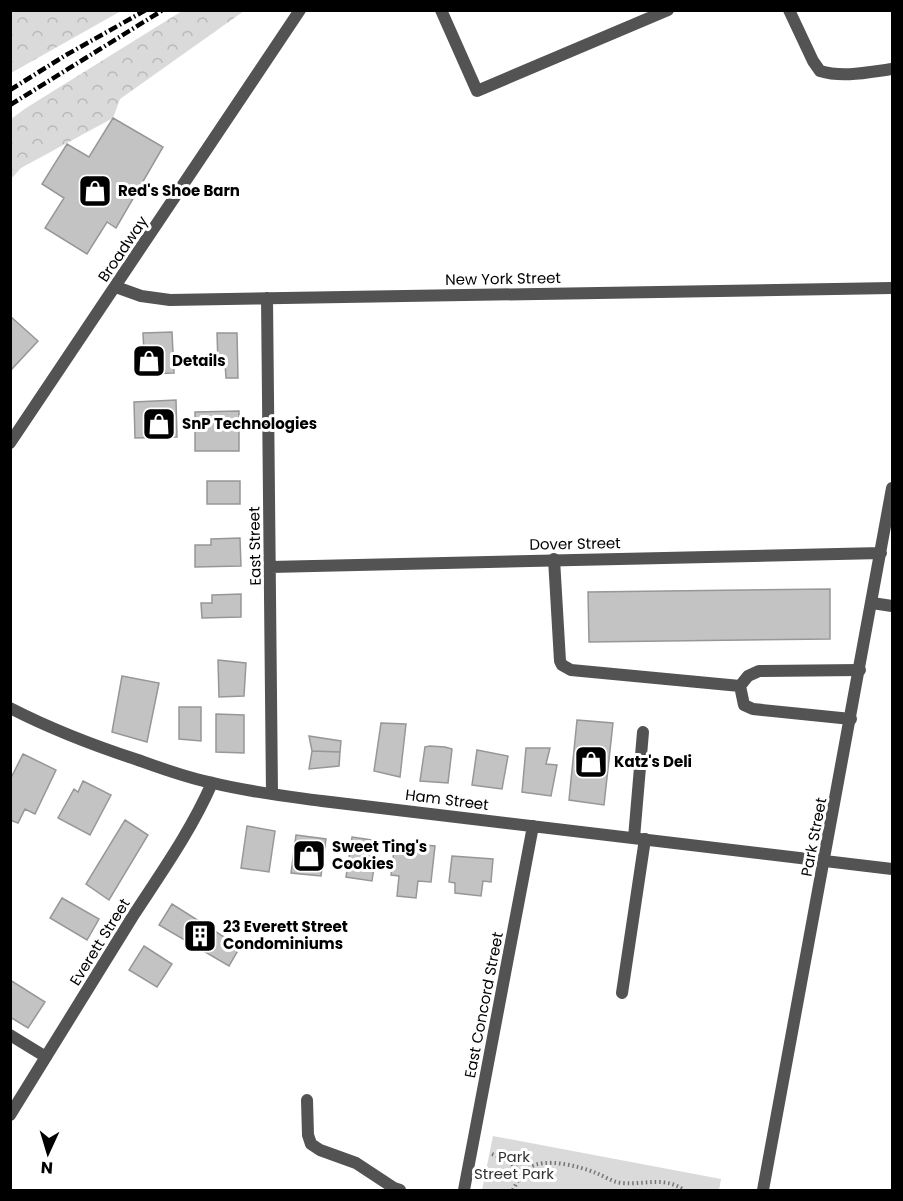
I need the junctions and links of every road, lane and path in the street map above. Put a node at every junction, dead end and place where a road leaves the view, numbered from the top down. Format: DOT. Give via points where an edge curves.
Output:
graph roads {
  1 [pos="300,10"];
  2 [pos="441,10"];
  3 [pos="668,10"];
  4 [pos="789,10"];
  5 [pos="892,69"];
  6 [pos="116,287"];
  7 [pos="892,288"];
  8 [pos="267,298"];
  9 [pos="10,443"];
  10 [pos="892,488"];
  11 [pos="881,553"];
  12 [pos="554,559"];
  13 [pos="270,567"];
  14 [pos="872,603"];
  15 [pos="892,606"];
  16 [pos="860,669"];
  17 [pos="741,686"];
  18 [pos="10,708"];
  19 [pos="851,719"];
  20 [pos="643,732"];
  21 [pos="212,783"];
  22 [pos="272,794"];
  23 [pos="533,826"];
  24 [pos="640,839"];
  25 [pos="825,861"];
  26 [pos="892,868"];
  27 [pos="622,993"];
  28 [pos="10,1035"];
  29 [pos="46,1057"];
  30 [pos="307,1100"];
  31 [pos="10,1114"];
  32 [pos="492,1154"];
  33 [pos="523,1173"];
  34 [pos="400,1191"];
  35 [pos="464,1191"];
  36 [pos="513,1191"];
  37 [pos="684,1191"];
  38 [pos="763,1191"];
  1 -- 6 [label="street, Broadway"];
  2 -- 3 [label="street" via="477,91"];
  4 -- 5 [label="street" via="820,71 838,74"];
  6 -- 8 [label="street, New York Street" via="170,300"];
  6 -- 9 [label="street, Broadway"];
  7 -- 8 [label="street, New York Street"];
  8 -- 13 [label="street, East Street"];
  10 -- 11 [label="street, Park Street"];
  11 -- 12 [label="street, Dover Street"];
  11 -- 14 [label="street, Park Street"];
  12 -- 13 [label="street, Dover Street"];
  12 -- 17 [label="street" via="562,665 580,671"];
  13 -- 22 [label="street, East Street"];
  14 -- 15 [label="street"];
  14 -- 16 [label="street, Park Street"];
  16 -- 17 [label="street" via="759,671 748,676"];
  16 -- 19 [label="street, Park Street"];
  17 -- 19 [label="street" via="744,705 753,709"];
  18 -- 21 [label="street, Ham Street" via="112,752"];
  19 -- 25 [label="street, Park Street"];
  20 -- 24 [label="street"];
  21 -- 22 [label="street, Ham Street"];
  21 -- 29 [label="street, Everett Street" via="185,835"];
  22 -- 23 [label="street, Ham Street"];
  23 -- 24 [label="street, Ham Street"];
  23 -- 35 [label="street, East Concord Street"];
  24 -- 25 [label="street, Ham Street"];
  24 -- 27 [label="street"];
  25 -- 26 [label="street, Ham Street"];
  25 -- 38 [label="street, Park Street"];
  28 -- 29 [label="street"];
  29 -- 31 [label="street, Everett Street"];
  30 -- 34 [label="street" via="311,1144 356,1163"];
  32 -- 33 [label="path"];
  33 -- 36 [label="path"];
  33 -- 37 [label="path" via="530,1166 555,1163 621,1183 666,1182"];
}
